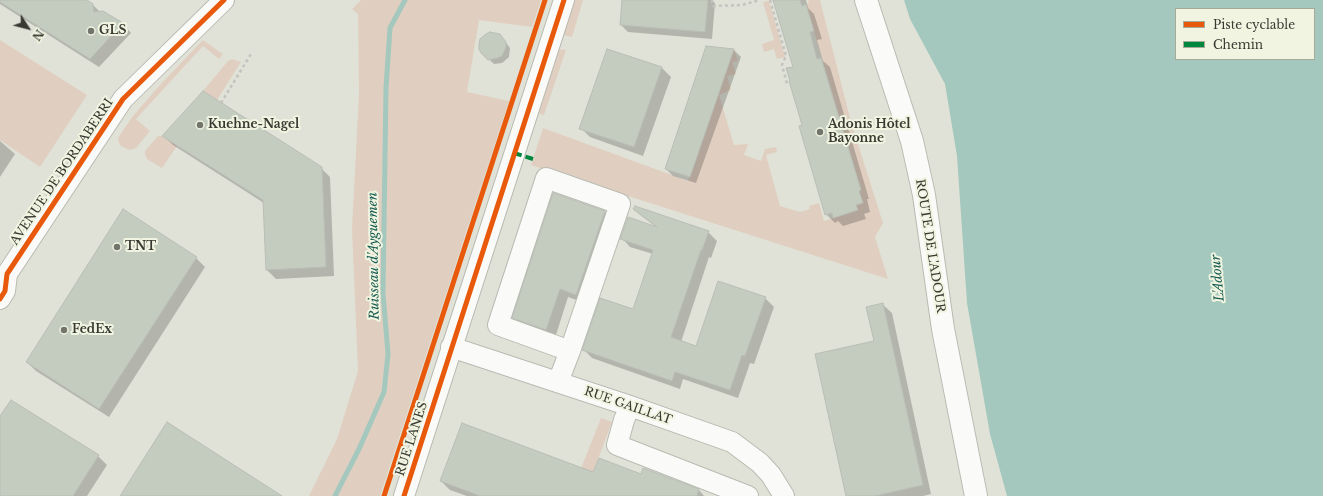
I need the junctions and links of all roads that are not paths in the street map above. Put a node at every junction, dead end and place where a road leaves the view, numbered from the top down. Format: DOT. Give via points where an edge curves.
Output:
graph roads {
  1 [pos="224,0"];
  2 [pos="564,0"];
  3 [pos="866,0"];
  4 [pos="3,275"];
  5 [pos="0,299"];
  6 [pos="451,347"];
  7 [pos="570,351"];
  8 [pos="558,382"];
  9 [pos="630,406"];
  10 [pos="404,496"];
  11 [pos="748,496"];
  12 [pos="784,496"];
  13 [pos="976,496"];
  1 -- 4 [label="street, AVENUE DE BORDABERRI" via="123,99"];
  2 -- 6 [label="street, RUE LANES"];
  3 -- 13 [label="main road, ROUTE DE L'ADOUR" via="912,141 924,195 943,329"];
  4 -- 5 [label="street, AVENUE DE BORDABERRI" via="5,292"];
  6 -- 8 [label="street, RUE GAILLAT"];
  6 -- 10 [label="street, RUE LANES"];
  7 -- 7 [label="street" via="498,326 546,178 620,204"];
  7 -- 8 [label="street"];
  8 -- 9 [label="street, RUE GAILLAT"];
  9 -- 11 [label="street" via="616,445"];
  9 -- 12 [label="street, RUE GAILLAT" via="732,442 760,463"];
}
